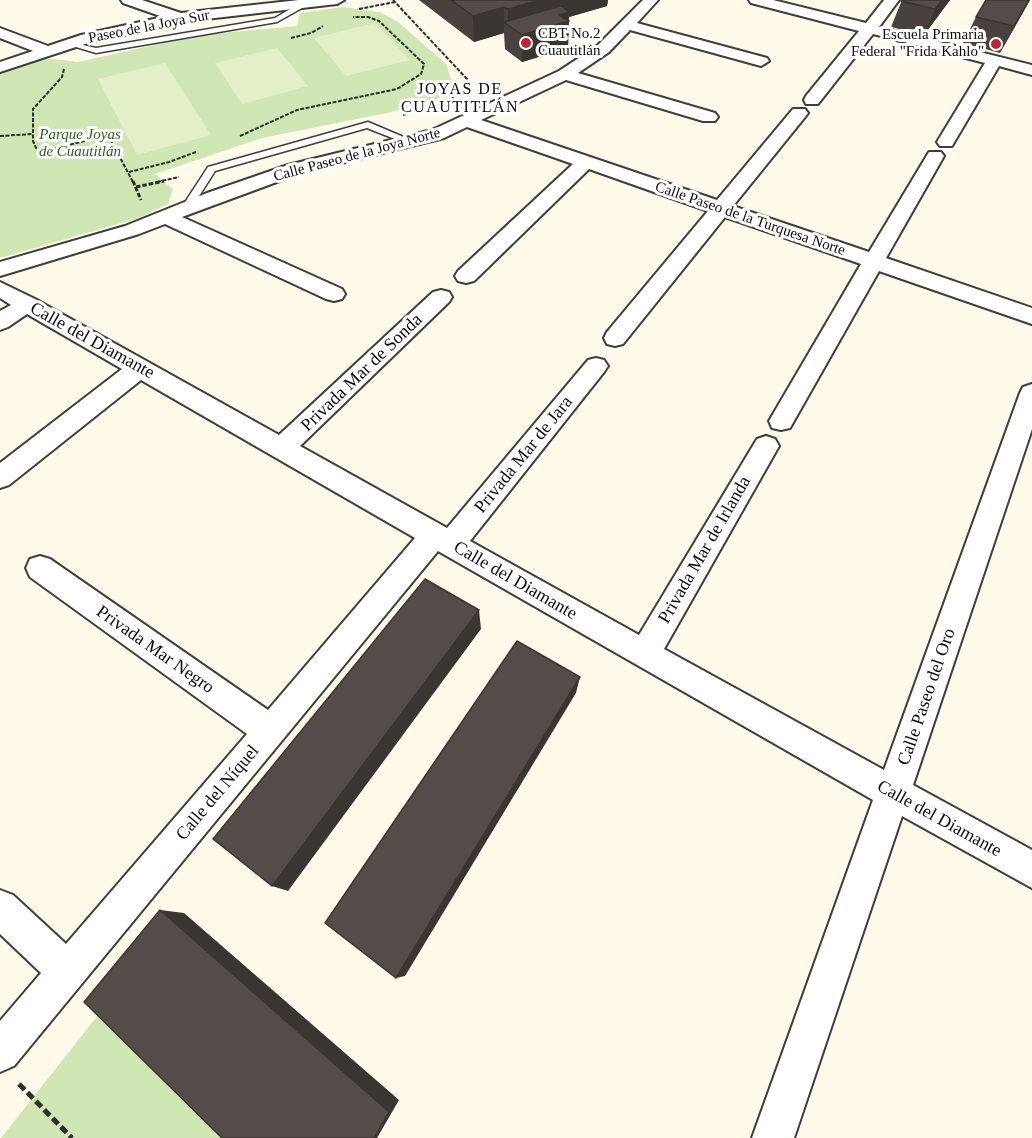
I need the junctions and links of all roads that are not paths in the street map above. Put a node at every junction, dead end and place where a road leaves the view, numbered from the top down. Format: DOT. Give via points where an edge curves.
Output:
graph roads {
  1 [pos="130,0"];
  2 [pos="273,0"];
  3 [pos="337,0"];
  4 [pos="651,0"];
  5 [pos="756,0"];
  6 [pos="892,0"];
  7 [pos="305,4"];
  8 [pos="255,10"];
  9 [pos="180,18"];
  10 [pos="627,25"];
  11 [pos="868,28"];
  12 [pos="0,33"];
  13 [pos="67,45"];
  14 [pos="47,51"];
  15 [pos="995,60"];
  16 [pos="761,61"];
  17 [pos="0,67"];
  18 [pos="1032,70"];
  19 [pos="565,74"];
  20 [pos="710,117"];
  21 [pos="467,121"];
  22 [pos="408,141"];
  23 [pos="586,162"];
  24 [pos="720,209"];
  25 [pos="167,216"];
  26 [pos="873,262"];
  27 [pos="0,268"];
  28 [pos="466,276"];
  29 [pos="0,289"];
  30 [pos="334,294"];
  31 [pos="441,297"];
  32 [pos="27,304"];
  33 [pos="1032,316"];
  34 [pos="0,322"];
  35 [pos="615,338"];
  36 [pos="596,366"];
  37 [pos="140,368"];
  38 [pos="1032,393"];
  39 [pos="781,421"];
  40 [pos="766,446"];
  41 [pos="282,448"];
  42 [pos="0,478"];
  43 [pos="443,539"];
  44 [pos="40,568"];
  45 [pos="644,654"];
  46 [pos="270,731"];
  47 [pos="893,794"];
  48 [pos="1032,870"];
  49 [pos="0,908"];
  50 [pos="68,972"];
  51 [pos="0,1052"];
  52 [pos="773,1138"];
  1 -- 9 [label="street"];
  2 -- 8 [label="street"];
  3 -- 7 [label="street, Paseo de la Joya Sur"];
  4 -- 10 [label="street, Calle Paseo de la Joya Norte"];
  5 -- 11 [label="street"];
  6 -- 11 [label="street"];
  7 -- 8 [label="street, Paseo de la Joya Sur"];
  7 -- 13 [label="lane" via="277,20 254,24 96,51"];
  8 -- 9 [label="street, Paseo de la Joya Sur"];
  9 -- 13 [label="street, Paseo de la Joya Sur"];
  10 -- 16 [label="street"];
  10 -- 19 [label="street, Calle Paseo de la Joya Norte" via="603,48"];
  11 -- 15 [label="street"];
  11 -- 24 [label="street"];
  12 -- 14 [label="street"];
  13 -- 14 [label="street, Paseo de la Joya Sur"];
  14 -- 17 [label="street, Paseo de la Joya Sur"];
  15 -- 18 [label="street"];
  15 -- 26 [label="street"];
  19 -- 20 [label="street"];
  19 -- 21 [label="street, Calle Paseo de la Joya Norte"];
  21 -- 22 [label="street, Calle Paseo de la Joya Norte" via="438,134"];
  21 -- 23 [label="street, Calle Paseo de la Turquesa Norte"];
  22 -- 25 [label="street, Calle Paseo de la Joya Norte" via="295,169"];
  22 -- 25 [label="lane" via="368,125 211,169"];
  23 -- 24 [label="street, Calle Paseo de la Turquesa Norte"];
  23 -- 28 [label="street"];
  24 -- 26 [label="street, Calle Paseo de la Turquesa Norte"];
  24 -- 35 [label="street"];
  25 -- 27 [label="street, Calle Paseo de la Joya Norte" via="132,231"];
  25 -- 30 [label="street"];
  26 -- 33 [label="street, Calle Paseo de la Turquesa Norte"];
  26 -- 39 [label="street"];
  29 -- 32 [label="street, Calle del Diamante"];
  31 -- 41 [label="street, Privada Mar de Sonda"];
  32 -- 34 [label="street"];
  32 -- 37 [label="street, Calle del Diamante"];
  36 -- 43 [label="street, Privada Mar de Jara"];
  37 -- 41 [label="street, Calle del Diamante"];
  37 -- 42 [label="street"];
  38 -- 47 [label="street, Calle Paseo del Oro"];
  40 -- 45 [label="street, Privada Mar de Irlanda"];
  41 -- 43 [label="street, Calle del Diamante"];
  43 -- 45 [label="street, Calle del Diamante"];
  43 -- 46 [label="street, Calle del Níquel"];
  44 -- 46 [label="street, Privada Mar Negro"];
  45 -- 47 [label="street, Calle del Diamante"];
  46 -- 50 [label="street, Calle del Níquel"];
  47 -- 48 [label="street, Calle del Diamante"];
  47 -- 52 [label="street, Calle Paseo del Oro"];
  49 -- 50 [label="street"];
  50 -- 51 [label="street, Calle del Níquel"];
}
